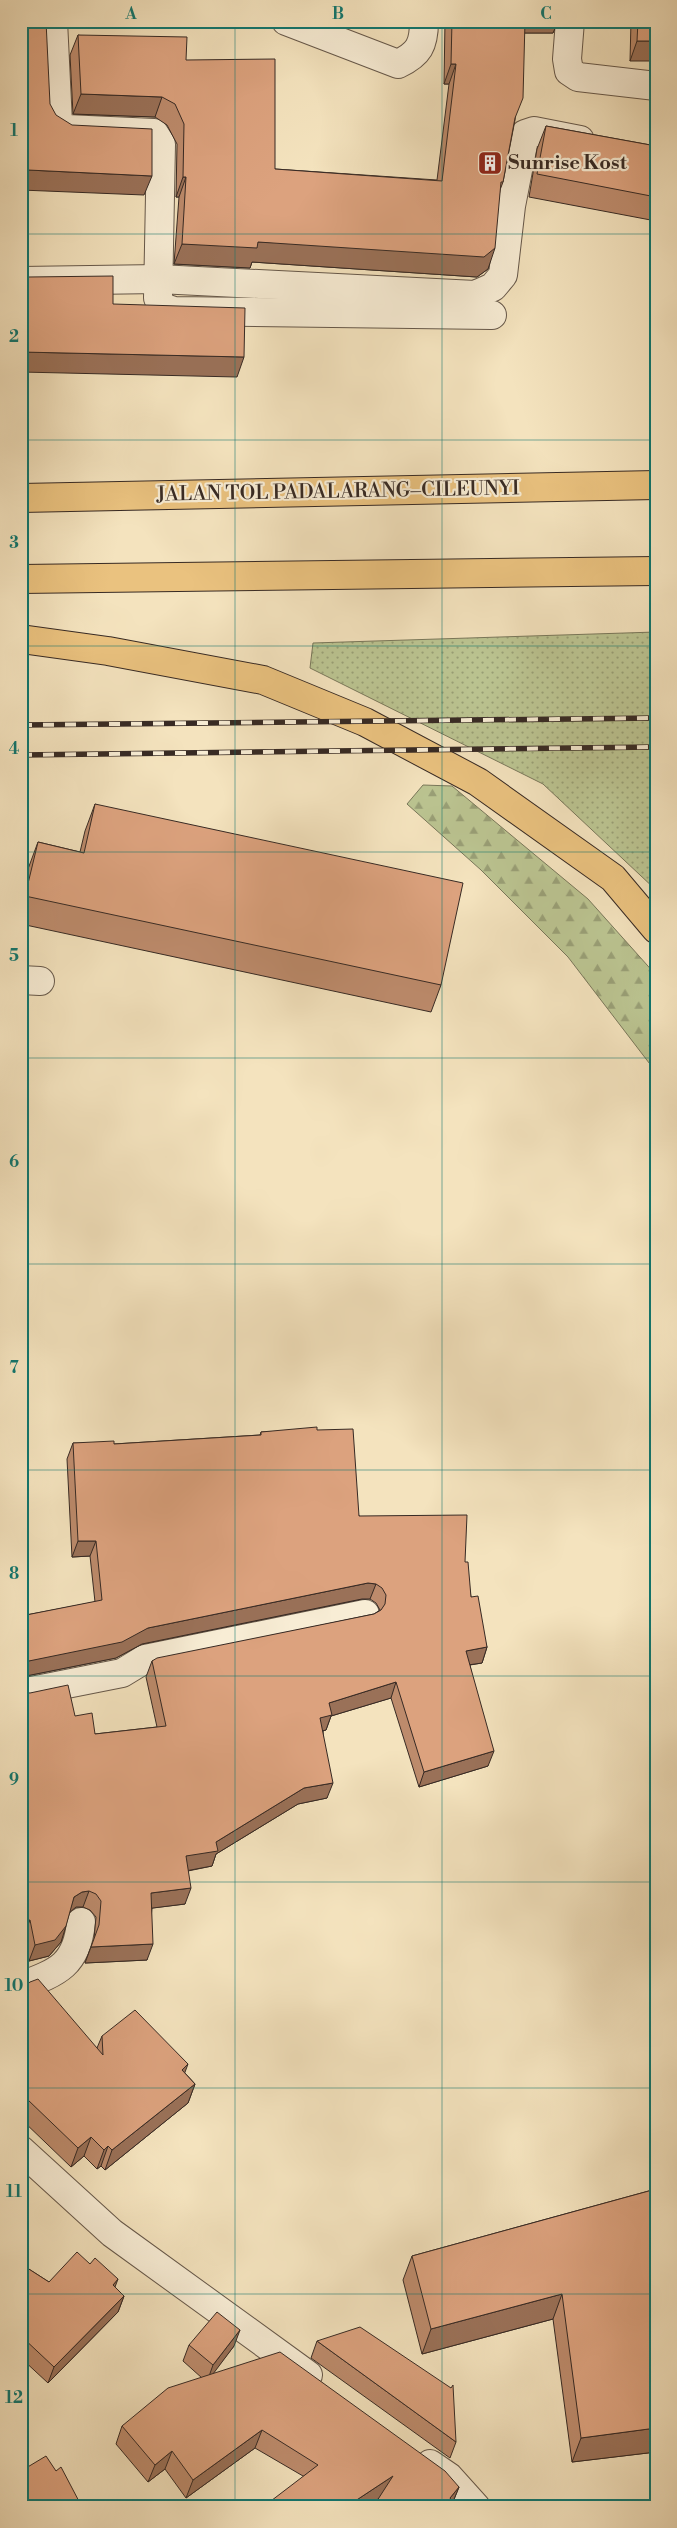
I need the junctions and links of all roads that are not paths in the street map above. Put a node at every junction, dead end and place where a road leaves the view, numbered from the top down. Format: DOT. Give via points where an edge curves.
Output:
graph roads {
  1 [pos="53,21"];
  2 [pos="286,21"];
  3 [pos="424,21"];
  4 [pos="570,21"];
  5 [pos="656,86"];
  6 [pos="600,144"];
  7 [pos="159,279"];
  8 [pos="21,282"];
  9 [pos="492,315"];
  10 [pos="656,486"];
  11 [pos="21,498"];
  12 [pos="656,571"];
  13 [pos="21,579"];
  14 [pos="21,639"];
  15 [pos="656,929"];
  16 [pos="365,1614"];
  17 [pos="21,1693"];
  18 [pos="81,1922"];
  19 [pos="21,1986"];
  20 [pos="21,2150"];
  21 [pos="329,2390"];
  22 [pos="409,2448"];
  23 [pos="476,2507"];
  1 -- 7 [label="street" via="58,123 66,129 154,132 161,144"];
  2 -- 3 [label="street" via="398,64 413,56 424,37"];
  4 -- 5 [label="street" via="569,71 578,77"];
  6 -- 7 [label="street" via="534,131 525,134 503,275 493,287 475,295"];
  7 -- 8 [label="street"];
  7 -- 9 [label="street" via="158,298 162,307 174,311"];
  10 -- 11 [label="highway, JALAN TOL PADALARANG–CILEUNYI"];
  12 -- 13 [label="highway"];
  14 -- 15 [label="highway" via="263,680 365,722 478,782 613,878"];
  16 -- 17 [label="street" via="145,1659 122,1673"];
  18 -- 19 [label="street" via="74,1951 64,1966 53,1974"];
  20 -- 21 [label="street" via="112,2233"];
  22 -- 23 [label="street" via="449,2477"];
}
